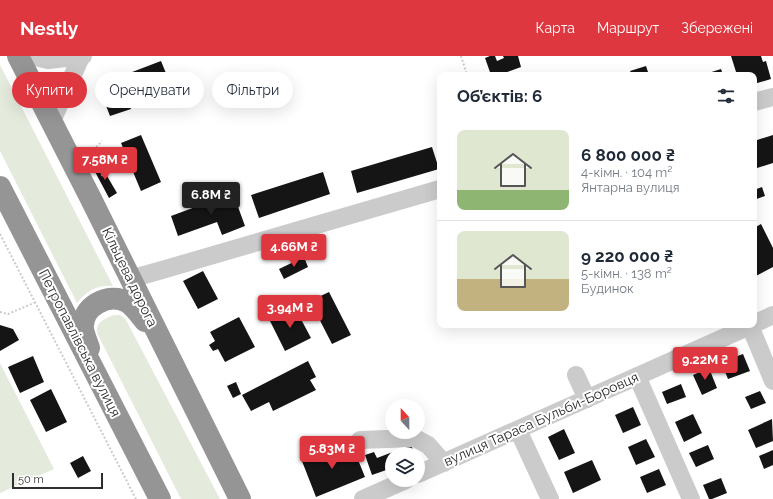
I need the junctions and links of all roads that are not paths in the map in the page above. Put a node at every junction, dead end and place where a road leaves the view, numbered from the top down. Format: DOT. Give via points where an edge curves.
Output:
graph roads {
  1 [pos="18,56"];
  2 [pos="31,56"];
  3 [pos="82,56"];
  4 [pos="773,97"];
  5 [pos="757,101"];
  6 [pos="52,121"];
  7 [pos="0,187"];
  8 [pos="437,191"];
  9 [pos="130,279"];
  10 [pos="773,315"];
  11 [pos="757,323"];
  12 [pos="745,328"];
  13 [pos="753,328"];
  14 [pos="159,336"];
  15 [pos="95,371"];
  16 [pos="576,375"];
  17 [pos="637,376"];
  18 [pos="773,381"];
  19 [pos="587,399"];
  20 [pos="518,430"];
  21 [pos="360,440"];
  22 [pos="444,463"];
  23 [pos="425,471"];
  24 [pos="390,487"];
  25 [pos="160,499"];
  26 [pos="240,499"];
  27 [pos="363,499"];
  28 [pos="550,499"];
  29 [pos="691,499"];
  1 -- 6 [label="highway, Кільцева дорога"];
  2 -- 3 [label="street" via="48,60"];
  3 -- 6 [label="street"];
  4 -- 5 [label="street"];
  6 -- 9 [label="highway, Кільцева дорога"];
  7 -- 15 [label="highway, Петропавлівська вулиця"];
  8 -- 9 [label="street"];
  9 -- 14 [label="highway, Кільцева дорога"];
  10 -- 11 [label="street, вулиця Тараса Бульби-Боровця"];
  12 -- 17 [label="street, вулиця Тараса Бульби-Боровця"];
  13 -- 18 [label="street"];
  14 -- 15 [label="highway" via="129,303 117,298 94,305 85,317 83,329"];
  14 -- 26 [label="highway, Кільцева дорога"];
  15 -- 25 [label="highway, Петропавлівська вулиця"];
  16 -- 19 [label="street"];
  17 -- 19 [label="street, вулиця Тараса Бульби-Боровця"];
  17 -- 29 [label="street"];
  19 -- 20 [label="street, вулиця Тараса Бульби-Боровця"];
  20 -- 22 [label="street, вулиця Тараса Бульби-Боровця"];
  20 -- 28 [label="street"];
  21 -- 22 [label="street" via="415,438 428,445"];
  22 -- 23 [label="street, вулиця Тараса Бульби-Боровця"];
  24 -- 27 [label="street"];
}
